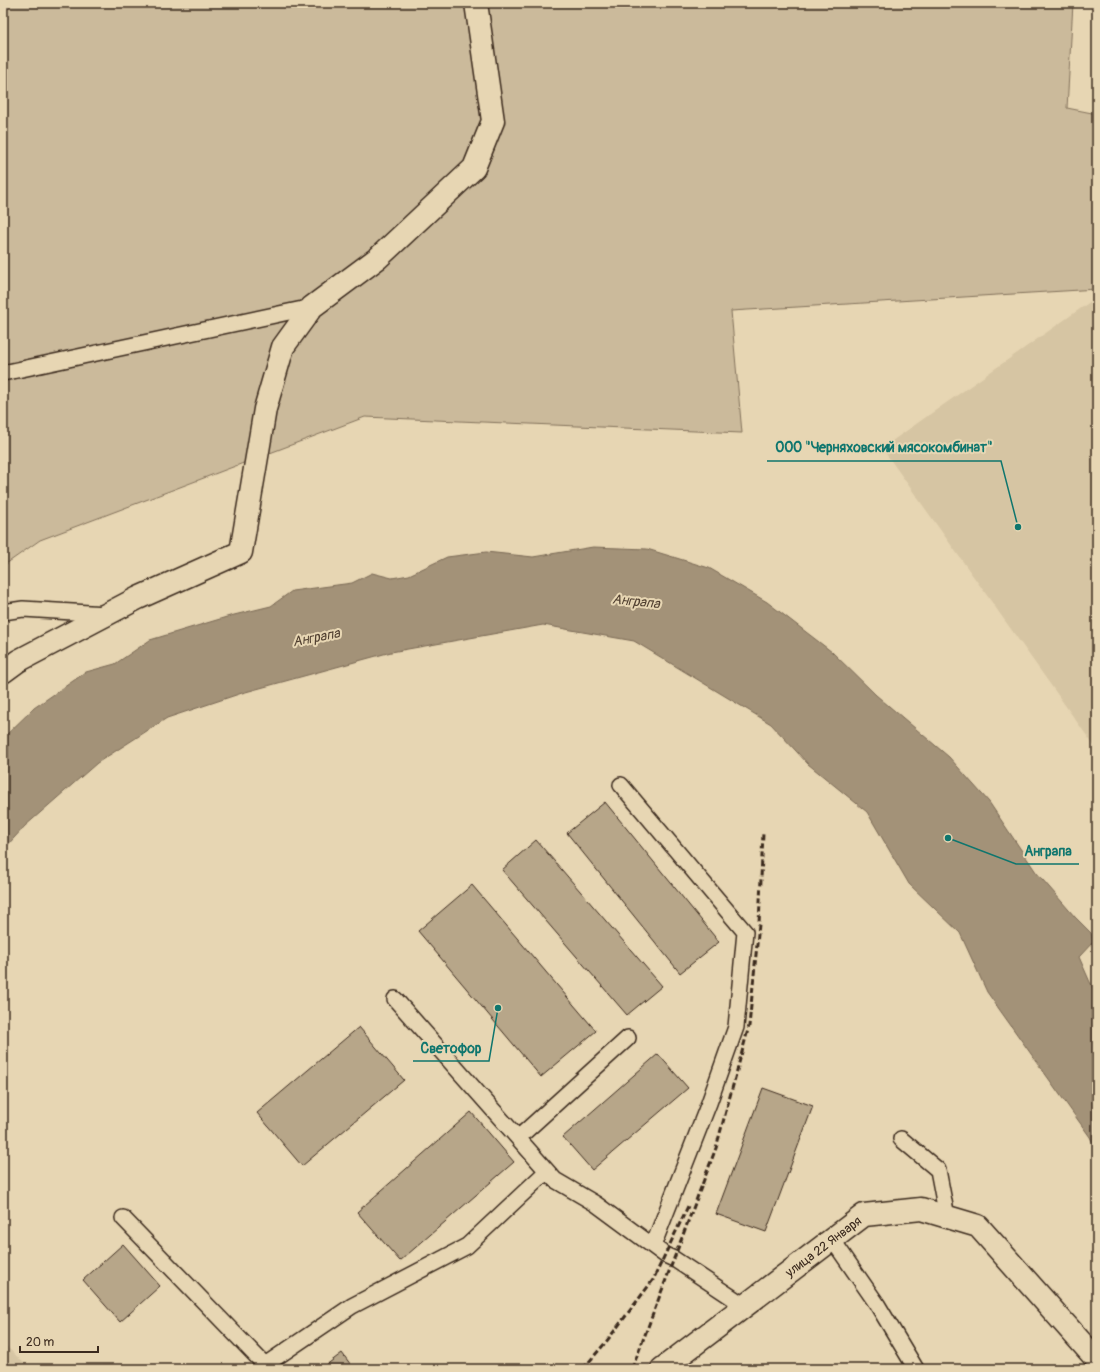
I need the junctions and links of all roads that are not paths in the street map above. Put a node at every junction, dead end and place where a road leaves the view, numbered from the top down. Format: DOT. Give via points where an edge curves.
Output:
graph roads {
  1 [pos="476,3"];
  2 [pos="312,307"];
  3 [pos="3,373"];
  4 [pos="3,612"];
  5 [pos="107,614"];
  6 [pos="3,672"];
  7 [pos="622,785"];
  8 [pos="395,999"];
  9 [pos="628,1038"];
  10 [pos="518,1138"];
  11 [pos="901,1139"];
  12 [pos="547,1171"];
  13 [pos="947,1217"];
  14 [pos="123,1218"];
  15 [pos="832,1239"];
  16 [pos="652,1246"];
  17 [pos="744,1306"];
  18 [pos="1097,1360"];
  19 [pos="662,1369"];
  20 [pos="916,1369"];
  1 -- 2 [label="street" via="493,121 474,168 378,258"];
  2 -- 3 [label="lane"];
  2 -- 5 [label="street" via="283,347 265,409 241,552"];
  4 -- 5 [label="lane" via="23,609"];
  5 -- 6 [label="street"];
  7 -- 16 [label="lane" via="745,932 736,1027 709,1103"];
  8 -- 10 [label="lane"];
  9 -- 10 [label="lane"];
  10 -- 12 [label="lane"];
  11 -- 13 [label="lane" via="938,1170"];
  12 -- 14 [label="lane" via="467,1246 352,1306 265,1365"];
  12 -- 16 [label="lane" via="555,1180 596,1204"];
  13 -- 15 [label="street, улица 22 Января" via="921,1209 864,1214"];
  13 -- 18 [label="street, улица 22 Января" via="978,1226"];
  15 -- 17 [label="street, улица 22 Января"];
  15 -- 20 [label="lane" via="877,1304"];
  16 -- 17 [label="lane"];
  17 -- 19 [label="street, улица 22 Января"];
}
